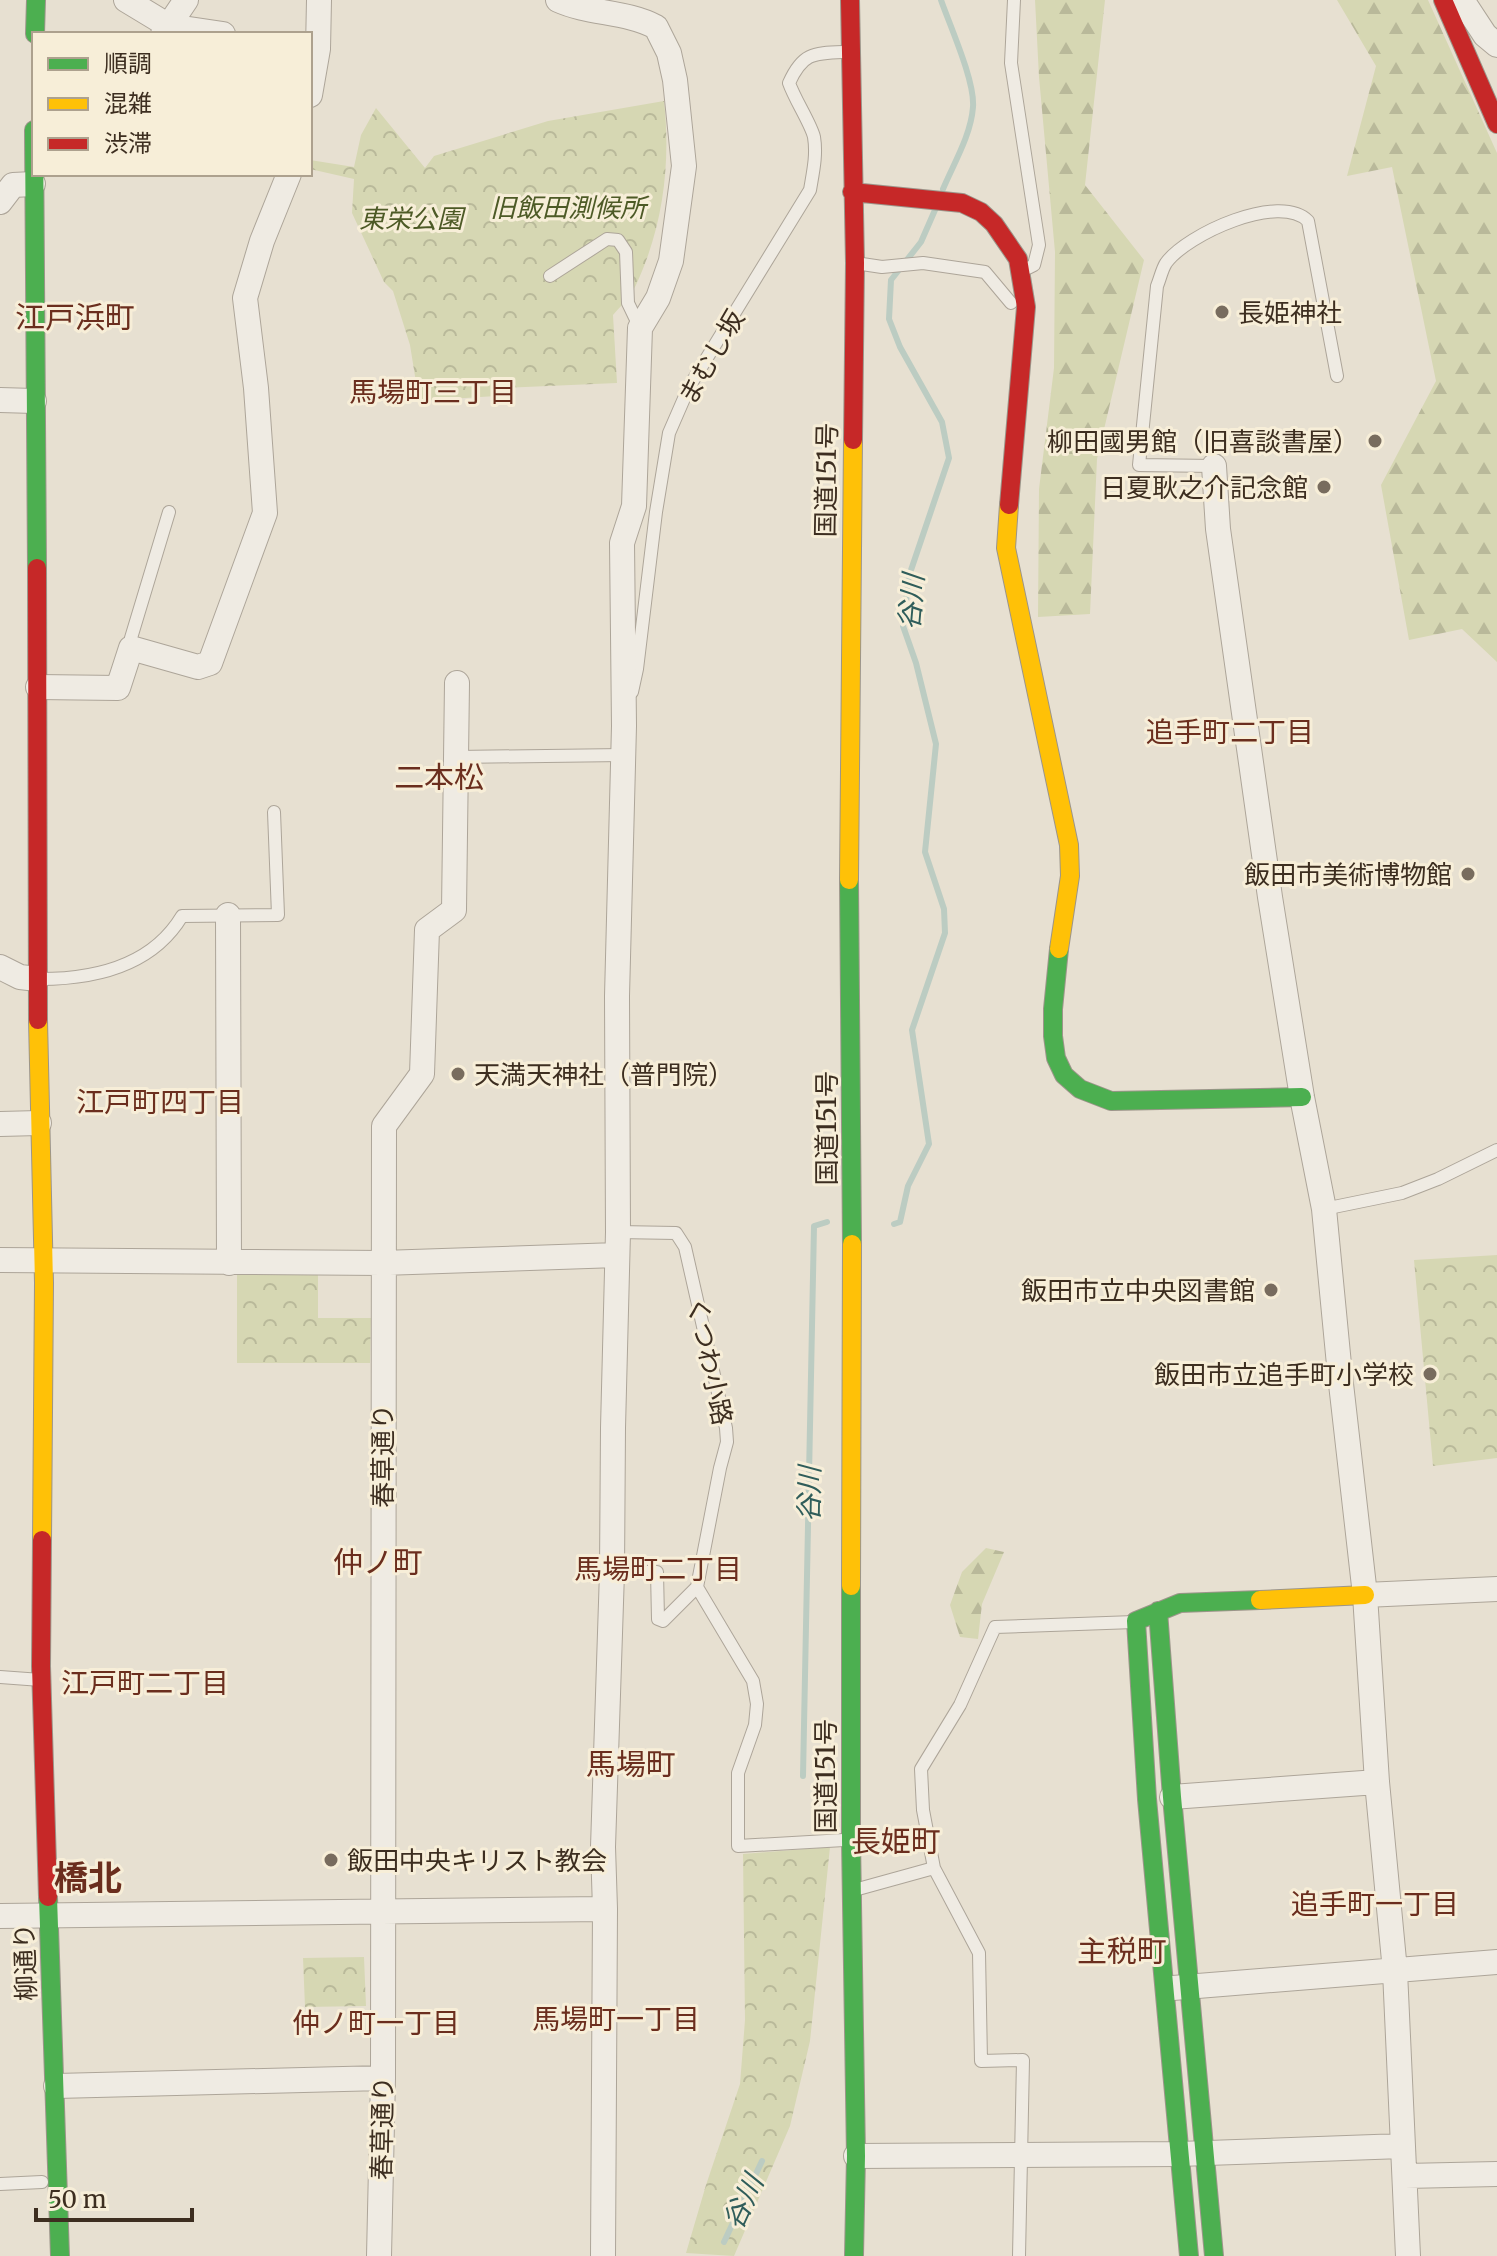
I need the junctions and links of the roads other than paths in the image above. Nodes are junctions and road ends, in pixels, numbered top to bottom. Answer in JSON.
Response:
{"nodes":[{"id":1,"x":36,"y":0,"type":"edge"},
{"id":2,"x":126,"y":0,"type":"edge"},
{"id":3,"x":186,"y":0,"type":"edge"},
{"id":4,"x":319,"y":0,"type":"edge"},
{"id":5,"x":558,"y":0,"type":"edge"},
{"id":6,"x":850,"y":0,"type":"edge"},
{"id":7,"x":1014,"y":0,"type":"edge"},
{"id":8,"x":1443,"y":0,"type":"edge"},
{"id":9,"x":1462,"y":0,"type":"edge"},
{"id":10,"x":166,"y":30,"type":"edge"},
{"id":11,"x":35,"y":32,"type":"edge"},
{"id":12,"x":194,"y":32,"type":"edge"},
{"id":13,"x":1497,"y":45,"type":"edge"},
{"id":14,"x":314,"y":48,"type":"edge"},
{"id":15,"x":850,"y":52,"type":"junction"},
{"id":16,"x":312,"y":72,"type":"edge"},
{"id":17,"x":1497,"y":124,"type":"edge"},
{"id":18,"x":33,"y":176,"type":"edge"},
{"id":19,"x":288,"y":176,"type":"edge"},
{"id":20,"x":33,"y":184,"type":"junction"},
{"id":21,"x":852,"y":192,"type":"junction"},
{"id":22,"x":0,"y":202,"type":"edge"},
{"id":23,"x":855,"y":263,"type":"junction"},
{"id":24,"x":1022,"y":272,"type":"junction"},
{"id":25,"x":550,"y":276,"type":"dead end"},
{"id":26,"x":1011,"y":303,"type":"dead end"},
{"id":27,"x":640,"y":328,"type":"junction"},
{"id":28,"x":1337,"y":376,"type":"dead end"},
{"id":29,"x":0,"y":400,"type":"edge"},
{"id":30,"x":34,"y":401,"type":"junction"},
{"id":31,"x":1214,"y":466,"type":"joint"},
{"id":32,"x":169,"y":512,"type":"dead end"},
{"id":33,"x":131,"y":648,"type":"junction"},
{"id":34,"x":457,"y":683,"type":"dead end"},
{"id":35,"x":38,"y":687,"type":"junction"},
{"id":36,"x":624,"y":726,"type":"junction"},
{"id":37,"x":623,"y":755,"type":"junction"},
{"id":38,"x":456,"y":757,"type":"junction"},
{"id":39,"x":274,"y":812,"type":"dead end"},
{"id":40,"x":228,"y":915,"type":"junction"},
{"id":41,"x":3,"y":972,"type":"edge"},
{"id":42,"x":37,"y":979,"type":"junction"},
{"id":43,"x":1302,"y":1097,"type":"junction"},
{"id":44,"x":39,"y":1123,"type":"junction"},
{"id":45,"x":0,"y":1124,"type":"edge"},
{"id":46,"x":1497,"y":1150,"type":"edge"},
{"id":47,"x":1324,"y":1209,"type":"junction"},
{"id":48,"x":618,"y":1243,"type":"junction"},
{"id":49,"x":0,"y":1260,"type":"edge"},
{"id":50,"x":42,"y":1260,"type":"junction"},
{"id":51,"x":229,"y":1263,"type":"junction"},
{"id":52,"x":382,"y":1263,"type":"junction"},
{"id":53,"x":612,"y":1572,"type":"junction"},
{"id":54,"x":697,"y":1587,"type":"junction"},
{"id":55,"x":1497,"y":1589,"type":"edge"},
{"id":56,"x":1365,"y":1595,"type":"junction"},
{"id":57,"x":1158,"y":1611,"type":"junction"},
{"id":58,"x":1136,"y":1621,"type":"junction"},
{"id":59,"x":0,"y":1677,"type":"edge"},
{"id":60,"x":42,"y":1680,"type":"junction"},
{"id":61,"x":1377,"y":1782,"type":"junction"},
{"id":62,"x":1172,"y":1797,"type":"junction"},
{"id":63,"x":851,"y":1840,"type":"junction"},
{"id":64,"x":934,"y":1868,"type":"junction"},
{"id":65,"x":853,"y":1891,"type":"junction"},
{"id":66,"x":605,"y":1909,"type":"junction"},
{"id":67,"x":383,"y":1910,"type":"junction"},
{"id":68,"x":0,"y":1916,"type":"edge"},
{"id":69,"x":50,"y":1917,"type":"junction"},
{"id":70,"x":1497,"y":1962,"type":"edge"},
{"id":71,"x":1395,"y":1971,"type":"junction"},
{"id":72,"x":1190,"y":1987,"type":"junction"},
{"id":73,"x":1163,"y":1989,"type":"junction"},
{"id":74,"x":383,"y":2078,"type":"junction"},
{"id":75,"x":56,"y":2086,"type":"junction"},
{"id":76,"x":1402,"y":2146,"type":"junction"},
{"id":77,"x":1204,"y":2152,"type":"junction"},
{"id":78,"x":1023,"y":2154,"type":"junction"},
{"id":79,"x":1179,"y":2154,"type":"junction"},
{"id":80,"x":856,"y":2156,"type":"junction"},
{"id":81,"x":1497,"y":2174,"type":"edge"},
{"id":82,"x":1405,"y":2176,"type":"junction"},
{"id":83,"x":42,"y":2182,"type":"dead end"},
{"id":84,"x":0,"y":2184,"type":"edge"},
{"id":85,"x":60,"y":2256,"type":"edge"},
{"id":86,"x":379,"y":2256,"type":"edge"},
{"id":87,"x":603,"y":2256,"type":"edge"},
{"id":88,"x":854,"y":2256,"type":"edge"},
{"id":89,"x":1019,"y":2256,"type":"edge"},
{"id":90,"x":1189,"y":2256,"type":"edge"},
{"id":91,"x":1214,"y":2256,"type":"edge"},
{"id":92,"x":1408,"y":2256,"type":"edge"}],
"edges":[{"from":1,"to":11,"type":"main road"},
{"from":2,"to":10,"type":"street"},
{"from":3,"to":10,"type":"street"},
{"from":4,"to":14,"type":"street"},
{"from":5,"to":27,"type":"street"},
{"from":6,"to":15,"type":"main road","name":"国道151号"},
{"from":7,"to":24,"type":"lane"},
{"from":8,"to":17,"type":"main road"},
{"from":9,"to":13,"type":"street"},
{"from":10,"to":12,"type":"street"},
{"from":14,"to":16,"type":"street"},
{"from":15,"to":21,"type":"main road","name":"国道151号"},
{"from":15,"to":36,"type":"lane","name":"まむし坂"},
{"from":18,"to":20,"type":"main road","name":"柳通り"},
{"from":19,"to":33,"type":"street"},
{"from":20,"to":22,"type":"street"},
{"from":20,"to":30,"type":"main road","name":"柳通り"},
{"from":21,"to":23,"type":"main road","name":"国道151号"},
{"from":21,"to":24,"type":"main road"},
{"from":23,"to":26,"type":"lane"},
{"from":23,"to":63,"type":"main road","name":"国道151号"},
{"from":24,"to":43,"type":"main road"},
{"from":25,"to":27,"type":"lane"},
{"from":27,"to":36,"type":"street"},
{"from":28,"to":31,"type":"lane"},
{"from":29,"to":30,"type":"street"},
{"from":30,"to":35,"type":"main road","name":"柳通り"},
{"from":31,"to":43,"type":"street"},
{"from":32,"to":33,"type":"lane"},
{"from":33,"to":35,"type":"street"},
{"from":34,"to":38,"type":"street","name":"春草通り"},
{"from":35,"to":42,"type":"main road","name":"柳通り"},
{"from":36,"to":37,"type":"street"},
{"from":37,"to":38,"type":"lane"},
{"from":37,"to":48,"type":"street"},
{"from":38,"to":52,"type":"street","name":"春草通り"},
{"from":39,"to":40,"type":"lane"},
{"from":40,"to":42,"type":"lane"},
{"from":40,"to":51,"type":"street"},
{"from":41,"to":42,"type":"street"},
{"from":42,"to":44,"type":"main road","name":"柳通り"},
{"from":43,"to":47,"type":"street"},
{"from":44,"to":45,"type":"street"},
{"from":44,"to":50,"type":"main road","name":"柳通り"},
{"from":46,"to":47,"type":"lane"},
{"from":47,"to":56,"type":"street"},
{"from":48,"to":52,"type":"street"},
{"from":48,"to":53,"type":"street"},
{"from":48,"to":54,"type":"lane","name":"くつわ小路"},
{"from":49,"to":50,"type":"street"},
{"from":50,"to":51,"type":"street"},
{"from":50,"to":60,"type":"main road","name":"柳通り"},
{"from":51,"to":52,"type":"street"},
{"from":52,"to":67,"type":"street","name":"春草通り"},
{"from":53,"to":54,"type":"lane"},
{"from":53,"to":66,"type":"street"},
{"from":54,"to":63,"type":"lane"},
{"from":55,"to":56,"type":"street"},
{"from":56,"to":57,"type":"main road"},
{"from":56,"to":61,"type":"street"},
{"from":57,"to":58,"type":"main road"},
{"from":57,"to":62,"type":"main road"},
{"from":58,"to":64,"type":"lane"},
{"from":58,"to":73,"type":"main road"},
{"from":59,"to":60,"type":"lane"},
{"from":60,"to":69,"type":"main road","name":"柳通り"},
{"from":61,"to":62,"type":"street"},
{"from":61,"to":71,"type":"street"},
{"from":62,"to":72,"type":"main road"},
{"from":63,"to":65,"type":"main road","name":"国道151号"},
{"from":64,"to":65,"type":"lane"},
{"from":64,"to":78,"type":"lane"},
{"from":65,"to":80,"type":"main road","name":"国道151号"},
{"from":66,"to":67,"type":"street"},
{"from":66,"to":87,"type":"street"},
{"from":67,"to":69,"type":"street"},
{"from":67,"to":74,"type":"street","name":"春草通り"},
{"from":68,"to":69,"type":"street"},
{"from":69,"to":75,"type":"main road","name":"柳通り"},
{"from":70,"to":71,"type":"street"},
{"from":71,"to":72,"type":"street"},
{"from":71,"to":76,"type":"street"},
{"from":72,"to":73,"type":"street"},
{"from":72,"to":77,"type":"main road"},
{"from":73,"to":79,"type":"main road"},
{"from":74,"to":75,"type":"street"},
{"from":74,"to":86,"type":"street","name":"春草通り"},
{"from":75,"to":85,"type":"main road","name":"柳通り"},
{"from":76,"to":77,"type":"street"},
{"from":76,"to":82,"type":"street"},
{"from":77,"to":79,"type":"street"},
{"from":77,"to":91,"type":"main road"},
{"from":78,"to":79,"type":"street"},
{"from":78,"to":80,"type":"street"},
{"from":78,"to":89,"type":"lane"},
{"from":79,"to":90,"type":"main road"},
{"from":80,"to":88,"type":"main road","name":"国道151号"},
{"from":81,"to":82,"type":"street"},
{"from":82,"to":92,"type":"street"},
{"from":83,"to":84,"type":"lane"}]}
